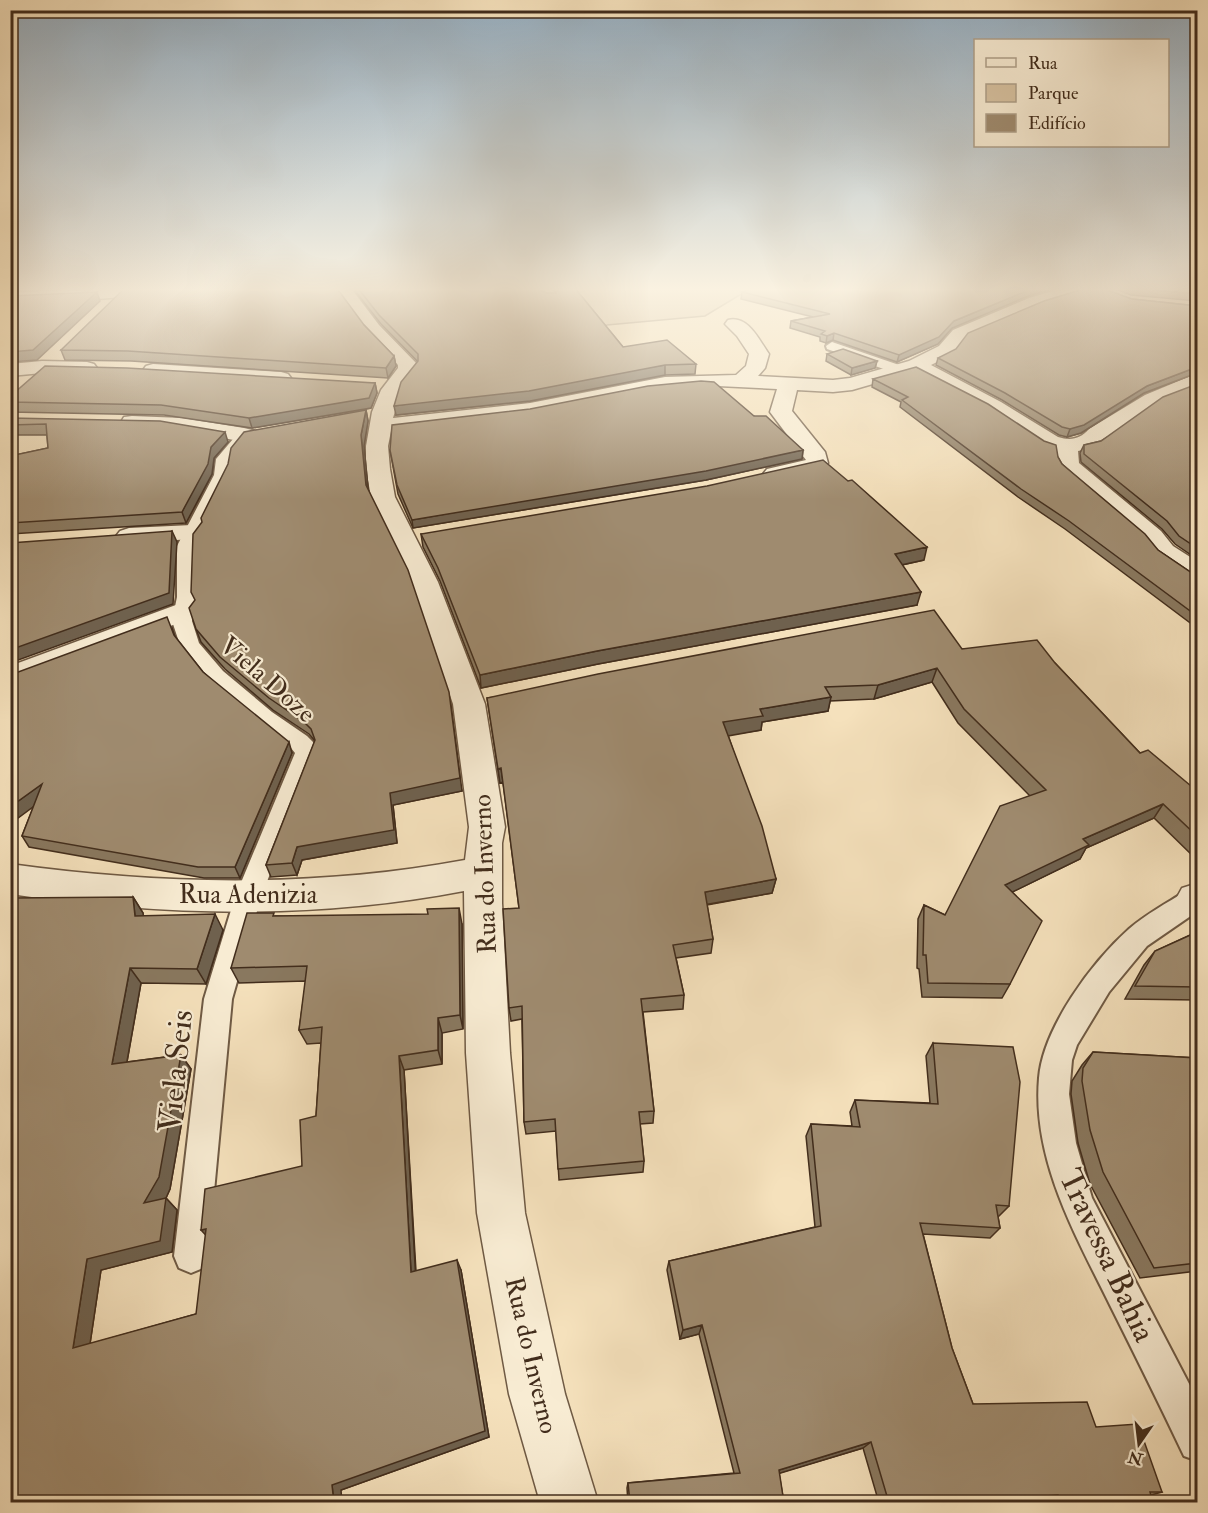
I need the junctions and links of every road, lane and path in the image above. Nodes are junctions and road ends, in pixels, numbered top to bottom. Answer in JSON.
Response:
{"nodes":[{"id":1,"x":53,"y":358,"type":"edge"},
{"id":2,"x":400,"y":358,"type":"edge"},
{"id":3,"x":758,"y":358,"type":"edge"},
{"id":4,"x":872,"y":358,"type":"edge"},
{"id":5,"x":930,"y":358,"type":"edge"},
{"id":6,"x":42,"y":367,"type":"junction"},
{"id":7,"x":908,"y":368,"type":"junction"},
{"id":8,"x":109,"y":369,"type":"edge"},
{"id":9,"x":131,"y":369,"type":"edge"},
{"id":10,"x":10,"y":370,"type":"edge"},
{"id":11,"x":297,"y":379,"type":"edge"},
{"id":12,"x":1197,"y":379,"type":"edge"},
{"id":13,"x":742,"y":380,"type":"junction"},
{"id":14,"x":789,"y":384,"type":"junction"},
{"id":15,"x":17,"y":390,"type":"edge"},
{"id":16,"x":378,"y":405,"type":"junction"},
{"id":17,"x":108,"y":422,"type":"edge"},
{"id":18,"x":275,"y":432,"type":"edge"},
{"id":19,"x":244,"y":435,"type":"junction"},
{"id":20,"x":1066,"y":447,"type":"junction"},
{"id":21,"x":752,"y":479,"type":"edge"},
{"id":22,"x":192,"y":533,"type":"junction"},
{"id":23,"x":102,"y":538,"type":"edge"},
{"id":24,"x":1197,"y":574,"type":"edge"},
{"id":25,"x":184,"y":611,"type":"junction"},
{"id":26,"x":10,"y":677,"type":"edge"},
{"id":27,"x":484,"y":872,"type":"junction"},
{"id":28,"x":10,"y":879,"type":"edge"},
{"id":29,"x":248,"y":897,"type":"junction"},
{"id":30,"x":1197,"y":900,"type":"edge"},
{"id":31,"x":191,"y":1256,"type":"dead end"},
{"id":32,"x":1197,"y":1442,"type":"edge"},
{"id":33,"x":569,"y":1503,"type":"edge"}],
"edges":[{"from":1,"to":6,"type":"street"},
{"from":2,"to":16,"type":"street","name":"Rua do Inverno"},
{"from":3,"to":13,"type":"street"},
{"from":4,"to":7,"type":"lane"},
{"from":5,"to":7,"type":"street"},
{"from":6,"to":8,"type":"street"},
{"from":6,"to":10,"type":"street"},
{"from":6,"to":15,"type":"street"},
{"from":7,"to":14,"type":"street"},
{"from":7,"to":20,"type":"street"},
{"from":9,"to":11,"type":"street"},
{"from":12,"to":20,"type":"street"},
{"from":13,"to":14,"type":"street"},
{"from":13,"to":16,"type":"street"},
{"from":14,"to":21,"type":"street"},
{"from":16,"to":27,"type":"street","name":"Rua do Inverno"},
{"from":17,"to":19,"type":"street"},
{"from":18,"to":19,"type":"lane"},
{"from":19,"to":22,"type":"lane","name":"Viela Doze"},
{"from":20,"to":24,"type":"street"},
{"from":22,"to":23,"type":"street"},
{"from":22,"to":25,"type":"lane","name":"Viela Doze"},
{"from":25,"to":26,"type":"street"},
{"from":25,"to":29,"type":"lane","name":"Viela Doze"},
{"from":27,"to":29,"type":"street","name":"Rua Adenizia"},
{"from":27,"to":33,"type":"street","name":"Rua do Inverno"},
{"from":28,"to":29,"type":"street","name":"Rua Adenizia"},
{"from":29,"to":31,"type":"lane","name":"Viela Seis"},
{"from":30,"to":32,"type":"lane","name":"Travessa Bahia"}]}
